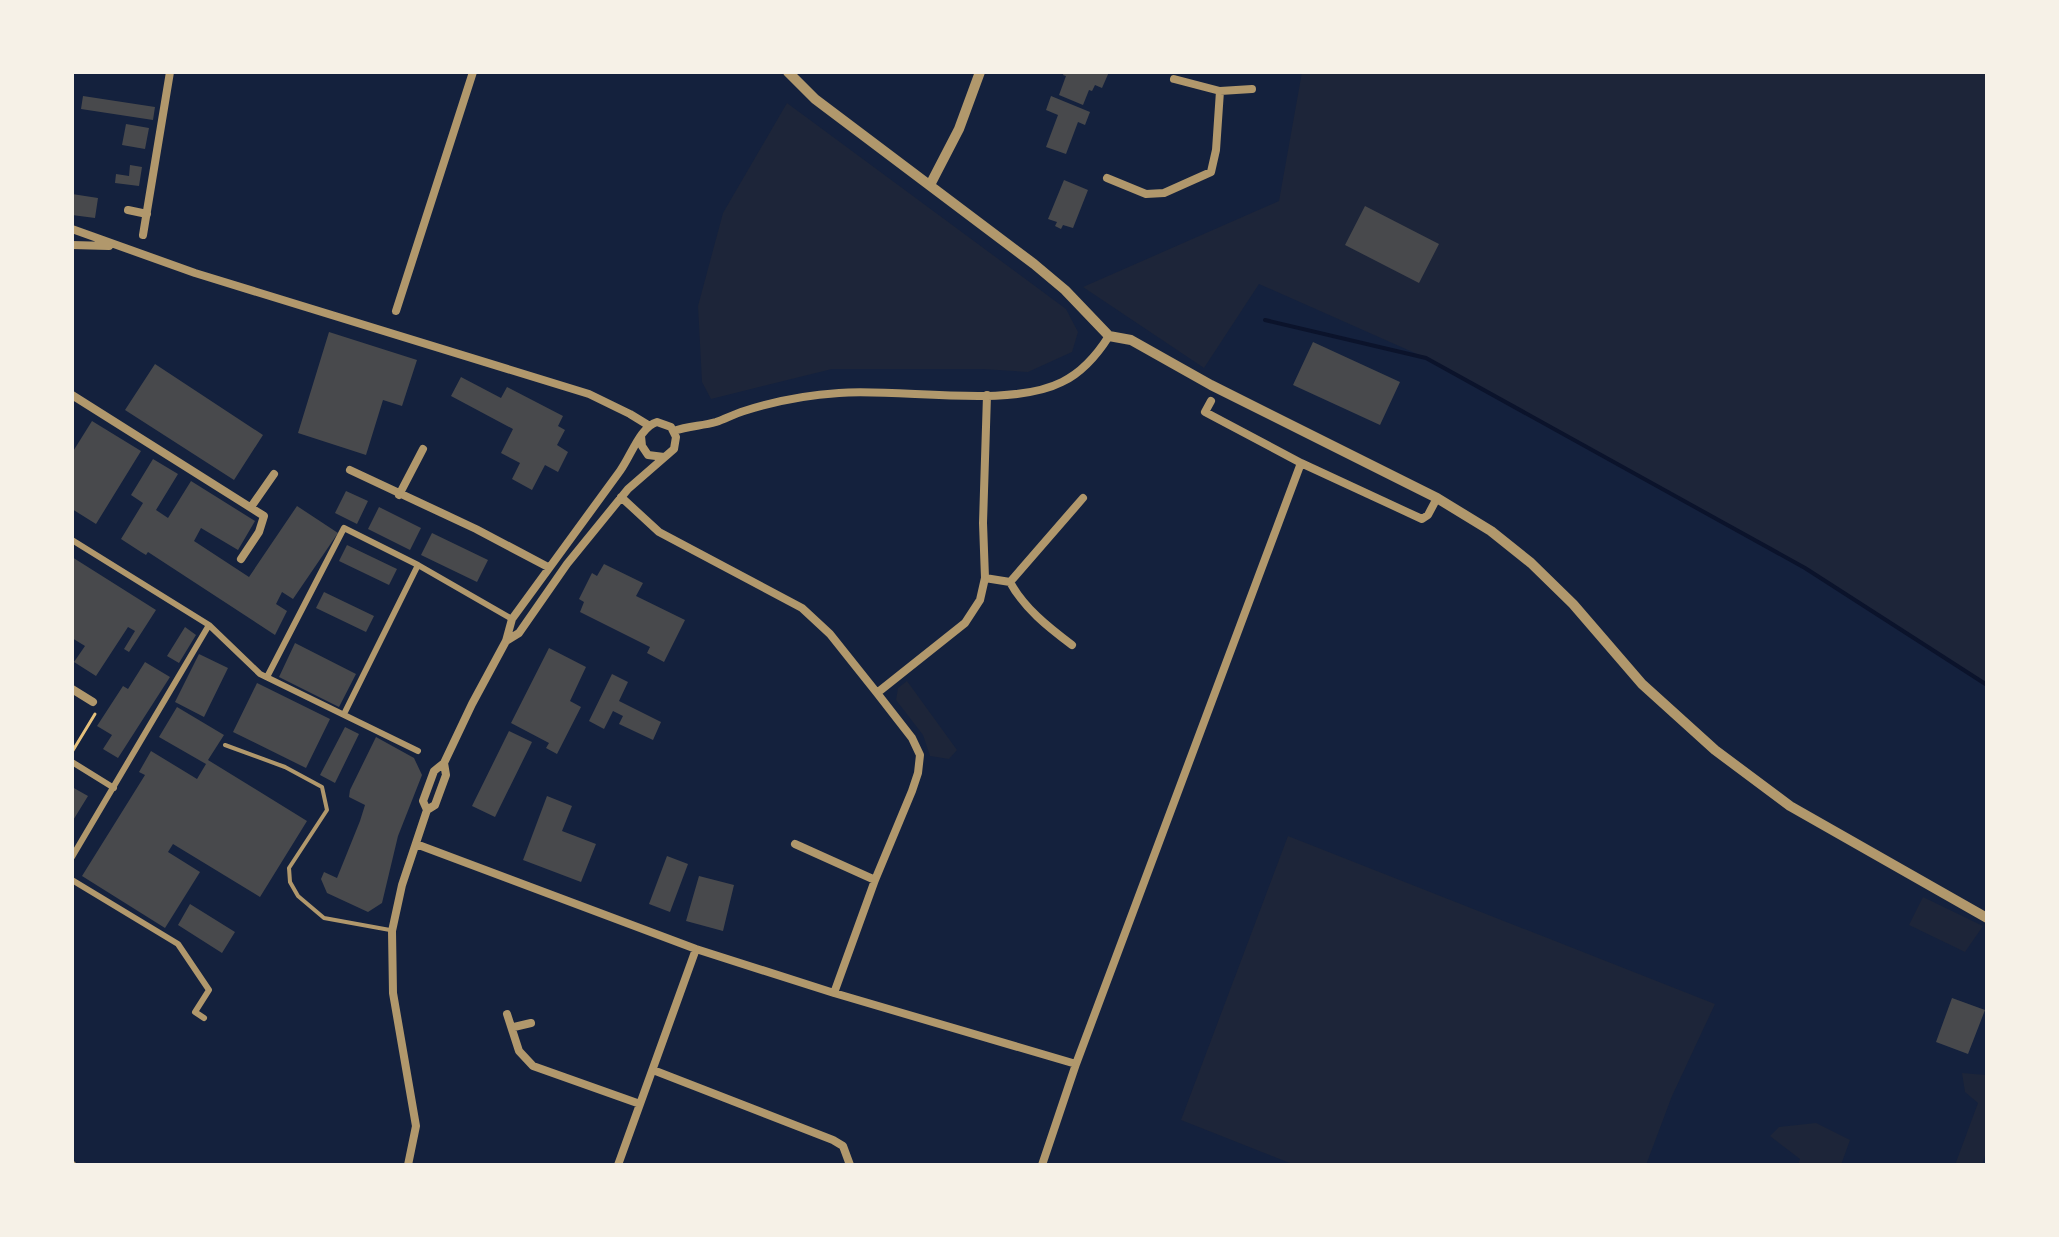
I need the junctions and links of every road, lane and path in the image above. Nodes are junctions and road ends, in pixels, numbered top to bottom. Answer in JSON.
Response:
{"nodes":[{"id":1,"x":170,"y":72,"type":"edge"},
{"id":2,"x":473,"y":72,"type":"edge"},
{"id":3,"x":788,"y":72,"type":"edge"},
{"id":4,"x":980,"y":72,"type":"edge"},
{"id":5,"x":1174,"y":79,"type":"dead end"},
{"id":6,"x":1252,"y":89,"type":"dead end"},
{"id":7,"x":1220,"y":91,"type":"junction"},
{"id":8,"x":1107,"y":178,"type":"dead end"},
{"id":9,"x":930,"y":185,"type":"junction"},
{"id":10,"x":128,"y":210,"type":"dead end"},
{"id":11,"x":147,"y":214,"type":"junction"},
{"id":12,"x":72,"y":229,"type":"edge"},
{"id":13,"x":143,"y":235,"type":"dead end"},
{"id":14,"x":72,"y":245,"type":"edge"},
{"id":15,"x":114,"y":246,"type":"junction"},
{"id":16,"x":396,"y":311,"type":"dead end"},
{"id":17,"x":1109,"y":336,"type":"junction"},
{"id":18,"x":72,"y":395,"type":"edge"},
{"id":19,"x":987,"y":395,"type":"junction"},
{"id":20,"x":1211,"y":401,"type":"dead end"},
{"id":21,"x":648,"y":425,"type":"junction"},
{"id":22,"x":674,"y":431,"type":"junction"},
{"id":23,"x":641,"y":436,"type":"junction"},
{"id":24,"x":423,"y":449,"type":"dead end"},
{"id":25,"x":664,"y":457,"type":"junction"},
{"id":26,"x":1301,"y":463,"type":"junction"},
{"id":27,"x":350,"y":470,"type":"dead end"},
{"id":28,"x":274,"y":474,"type":"dead end"},
{"id":29,"x":399,"y":495,"type":"junction"},
{"id":30,"x":621,"y":497,"type":"junction"},
{"id":31,"x":1083,"y":498,"type":"dead end"},
{"id":32,"x":1437,"y":498,"type":"junction"},
{"id":33,"x":251,"y":507,"type":"junction"},
{"id":34,"x":72,"y":540,"type":"edge"},
{"id":35,"x":241,"y":559,"type":"dead end"},
{"id":36,"x":418,"y":565,"type":"junction"},
{"id":37,"x":548,"y":567,"type":"junction"},
{"id":38,"x":985,"y":578,"type":"junction"},
{"id":39,"x":1010,"y":582,"type":"junction"},
{"id":40,"x":512,"y":619,"type":"junction"},
{"id":41,"x":1042,"y":623,"type":"junction"},
{"id":42,"x":209,"y":625,"type":"junction"},
{"id":43,"x":1036,"y":631,"type":"dead end"},
{"id":44,"x":506,"y":641,"type":"junction"},
{"id":45,"x":1072,"y":645,"type":"dead end"},
{"id":46,"x":267,"y":677,"type":"junction"},
{"id":47,"x":72,"y":689,"type":"edge"},
{"id":48,"x":877,"y":693,"type":"junction"},
{"id":49,"x":96,"y":704,"type":"joint"},
{"id":50,"x":344,"y":714,"type":"junction"},
{"id":51,"x":225,"y":745,"type":"dead end"},
{"id":52,"x":418,"y":751,"type":"dead end"},
{"id":53,"x":72,"y":752,"type":"edge"},
{"id":54,"x":72,"y":762,"type":"edge"},
{"id":55,"x":114,"y":788,"type":"junction"},
{"id":56,"x":416,"y":844,"type":"junction"},
{"id":57,"x":795,"y":844,"type":"dead end"},
{"id":58,"x":72,"y":857,"type":"edge"},
{"id":59,"x":72,"y":880,"type":"edge"},
{"id":60,"x":875,"y":880,"type":"junction"},
{"id":61,"x":1987,"y":918,"type":"edge"},
{"id":62,"x":392,"y":931,"type":"junction"},
{"id":63,"x":696,"y":949,"type":"junction"},
{"id":64,"x":834,"y":993,"type":"junction"},
{"id":65,"x":200,"y":1005,"type":"junction"},
{"id":66,"x":209,"y":1011,"type":"dead end"},
{"id":67,"x":507,"y":1014,"type":"dead end"},
{"id":68,"x":204,"y":1018,"type":"dead end"},
{"id":69,"x":531,"y":1023,"type":"dead end"},
{"id":70,"x":514,"y":1027,"type":"junction"},
{"id":71,"x":1076,"y":1064,"type":"junction"},
{"id":72,"x":653,"y":1070,"type":"junction"},
{"id":73,"x":640,"y":1104,"type":"junction"},
{"id":74,"x":408,"y":1165,"type":"edge"},
{"id":75,"x":618,"y":1165,"type":"edge"},
{"id":76,"x":850,"y":1165,"type":"edge"},
{"id":77,"x":1042,"y":1165,"type":"edge"}],
"edges":[{"from":1,"to":11,"type":"street"},
{"from":2,"to":16,"type":"street"},
{"from":3,"to":9,"type":"street"},
{"from":4,"to":9,"type":"street"},
{"from":5,"to":7,"type":"street"},
{"from":6,"to":7,"type":"street"},
{"from":7,"to":8,"type":"street"},
{"from":9,"to":17,"type":"street"},
{"from":10,"to":11,"type":"street"},
{"from":11,"to":13,"type":"street"},
{"from":12,"to":15,"type":"street"},
{"from":14,"to":15,"type":"street"},
{"from":15,"to":21,"type":"street"},
{"from":17,"to":19,"type":"street"},
{"from":17,"to":32,"type":"street"},
{"from":18,"to":33,"type":"street"},
{"from":19,"to":22,"type":"street"},
{"from":19,"to":38,"type":"street"},
{"from":20,"to":26,"type":"street"},
{"from":21,"to":22,"type":"street"},
{"from":21,"to":23,"type":"street"},
{"from":22,"to":25,"type":"street"},
{"from":23,"to":25,"type":"street"},
{"from":23,"to":37,"type":"street"},
{"from":24,"to":29,"type":"street"},
{"from":25,"to":30,"type":"street"},
{"from":26,"to":32,"type":"street"},
{"from":26,"to":71,"type":"street"},
{"from":27,"to":29,"type":"street"},
{"from":28,"to":33,"type":"street"},
{"from":29,"to":37,"type":"street"},
{"from":30,"to":44,"type":"street"},
{"from":30,"to":48,"type":"street"},
{"from":31,"to":39,"type":"street"},
{"from":32,"to":61,"type":"street"},
{"from":33,"to":35,"type":"street"},
{"from":34,"to":42,"type":"street"},
{"from":36,"to":40,"type":"street"},
{"from":36,"to":46,"type":"street"},
{"from":36,"to":50,"type":"street"},
{"from":37,"to":40,"type":"street"},
{"from":38,"to":39,"type":"street"},
{"from":38,"to":48,"type":"street"},
{"from":39,"to":41,"type":"street"},
{"from":40,"to":44,"type":"street"},
{"from":41,"to":43,"type":"street"},
{"from":41,"to":45,"type":"street"},
{"from":42,"to":46,"type":"street"},
{"from":42,"to":55,"type":"street"},
{"from":44,"to":56,"type":"street"},
{"from":46,"to":50,"type":"street"},
{"from":47,"to":49,"type":"street"},
{"from":48,"to":60,"type":"street"},
{"from":49,"to":53,"type":"path"},
{"from":50,"to":52,"type":"street"},
{"from":51,"to":62,"type":"lane"},
{"from":54,"to":55,"type":"street"},
{"from":55,"to":58,"type":"street"},
{"from":56,"to":62,"type":"street"},
{"from":56,"to":63,"type":"street"},
{"from":57,"to":60,"type":"street"},
{"from":59,"to":65,"type":"street"},
{"from":60,"to":64,"type":"street"},
{"from":62,"to":74,"type":"street"},
{"from":63,"to":64,"type":"street"},
{"from":63,"to":72,"type":"street"},
{"from":64,"to":71,"type":"street"},
{"from":65,"to":66,"type":"street"},
{"from":65,"to":68,"type":"street"},
{"from":67,"to":70,"type":"street"},
{"from":69,"to":70,"type":"street"},
{"from":70,"to":73,"type":"street"},
{"from":71,"to":77,"type":"street"},
{"from":72,"to":73,"type":"street"},
{"from":72,"to":76,"type":"street"},
{"from":73,"to":75,"type":"street"}]}
